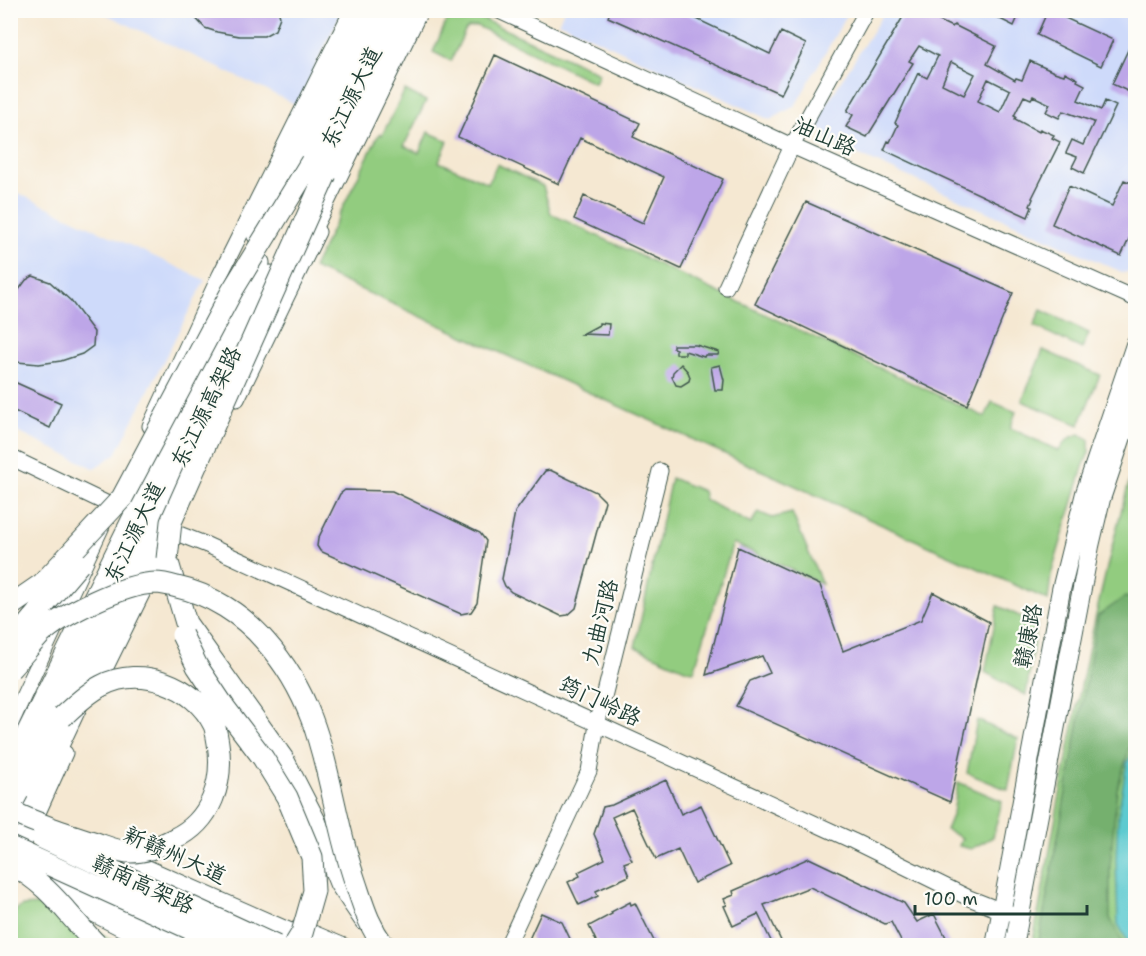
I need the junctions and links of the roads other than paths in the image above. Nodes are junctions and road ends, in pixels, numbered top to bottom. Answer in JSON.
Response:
{"nodes":[{"id":1,"x":352,"y":10,"type":"edge"},
{"id":2,"x":428,"y":10,"type":"edge"},
{"id":3,"x":497,"y":10,"type":"edge"},
{"id":4,"x":867,"y":10,"type":"edge"},
{"id":5,"x":395,"y":12,"type":"edge"},
{"id":6,"x":792,"y":146,"type":"junction"},
{"id":7,"x":319,"y":168,"type":"junction"},
{"id":8,"x":726,"y":287,"type":"dead end"},
{"id":9,"x":1136,"y":299,"type":"edge"},
{"id":10,"x":1136,"y":342,"type":"edge"},
{"id":11,"x":1136,"y":395,"type":"edge"},
{"id":12,"x":10,"y":457,"type":"edge"},
{"id":13,"x":660,"y":471,"type":"dead end"},
{"id":14,"x":117,"y":502,"type":"junction"},
{"id":15,"x":167,"y":529,"type":"junction"},
{"id":16,"x":167,"y":559,"type":"junction"},
{"id":17,"x":10,"y":606,"type":"edge"},
{"id":18,"x":10,"y":645,"type":"edge"},
{"id":19,"x":10,"y":669,"type":"edge"},
{"id":20,"x":597,"y":724,"type":"junction"},
{"id":21,"x":10,"y":725,"type":"edge"},
{"id":22,"x":10,"y":758,"type":"edge"},
{"id":23,"x":10,"y":768,"type":"edge"},
{"id":24,"x":18,"y":810,"type":"edge"},
{"id":25,"x":12,"y":860,"type":"edge"},
{"id":26,"x":1010,"y":913,"type":"junction"},
{"id":27,"x":378,"y":938,"type":"edge"},
{"id":28,"x":98,"y":945,"type":"edge"},
{"id":29,"x":156,"y":945,"type":"edge"},
{"id":30,"x":189,"y":945,"type":"edge"},
{"id":31,"x":228,"y":945,"type":"edge"},
{"id":32,"x":276,"y":945,"type":"edge"},
{"id":33,"x":294,"y":945,"type":"edge"},
{"id":34,"x":321,"y":945,"type":"edge"},
{"id":35,"x":344,"y":945,"type":"edge"},
{"id":36,"x":507,"y":945,"type":"edge"},
{"id":37,"x":996,"y":945,"type":"edge"},
{"id":38,"x":1014,"y":945,"type":"edge"}],
"edges":[{"from":1,"to":14,"type":"street"},
{"from":2,"to":15,"type":"street"},
{"from":3,"to":6,"type":"street","name":"油山路"},
{"from":4,"to":6,"type":"street"},
{"from":5,"to":7,"type":"highway","name":"东江源高架路"},
{"from":5,"to":15,"type":"main road","name":"东江源大道"},
{"from":5,"to":22,"type":"main road","name":"东江源大道"},
{"from":6,"to":8,"type":"street"},
{"from":6,"to":9,"type":"street","name":"油山路"},
{"from":7,"to":14,"type":"highway","bridge":true},
{"from":7,"to":16,"type":"highway","bridge":true},
{"from":7,"to":23,"type":"highway","name":"东江源高架路","bridge":true},
{"from":7,"to":24,"type":"highway","name":"东江源高架路","bridge":true},
{"from":10,"to":26,"type":"main road","name":"赣康路"},
{"from":11,"to":26,"type":"main road","name":"赣康路"},
{"from":12,"to":14,"type":"street"},
{"from":13,"to":20,"type":"street","name":"九曲河路"},
{"from":14,"to":17,"type":"highway","bridge":true},
{"from":14,"to":18,"type":"highway","bridge":true},
{"from":14,"to":21,"type":"street"},
{"from":15,"to":20,"type":"street","name":"筠门岭路"},
{"from":15,"to":24,"type":"main road","name":"东江源大道"},
{"from":16,"to":27,"type":"highway","bridge":true},
{"from":16,"to":33,"type":"highway","bridge":true},
{"from":19,"to":27,"type":"highway","bridge":true},
{"from":20,"to":26,"type":"street","name":"筠门岭路"},
{"from":20,"to":36,"type":"street","name":"九曲河路"},
{"from":24,"to":24,"type":"highway","bridge":true},
{"from":24,"to":25,"type":"main road","name":"东江源大道"},
{"from":24,"to":32,"type":"highway","name":"赣南高架路","bridge":true},
{"from":24,"to":34,"type":"main road","name":"新赣州大道"},
{"from":24,"to":35,"type":"street"},
{"from":25,"to":28,"type":"highway","bridge":true},
{"from":25,"to":29,"type":"street"},
{"from":25,"to":30,"type":"main road"},
{"from":25,"to":31,"type":"highway","name":"赣南高架路","bridge":true},
{"from":26,"to":37,"type":"main road","name":"赣康路"},
{"from":26,"to":38,"type":"main road","name":"赣康路"}]}
